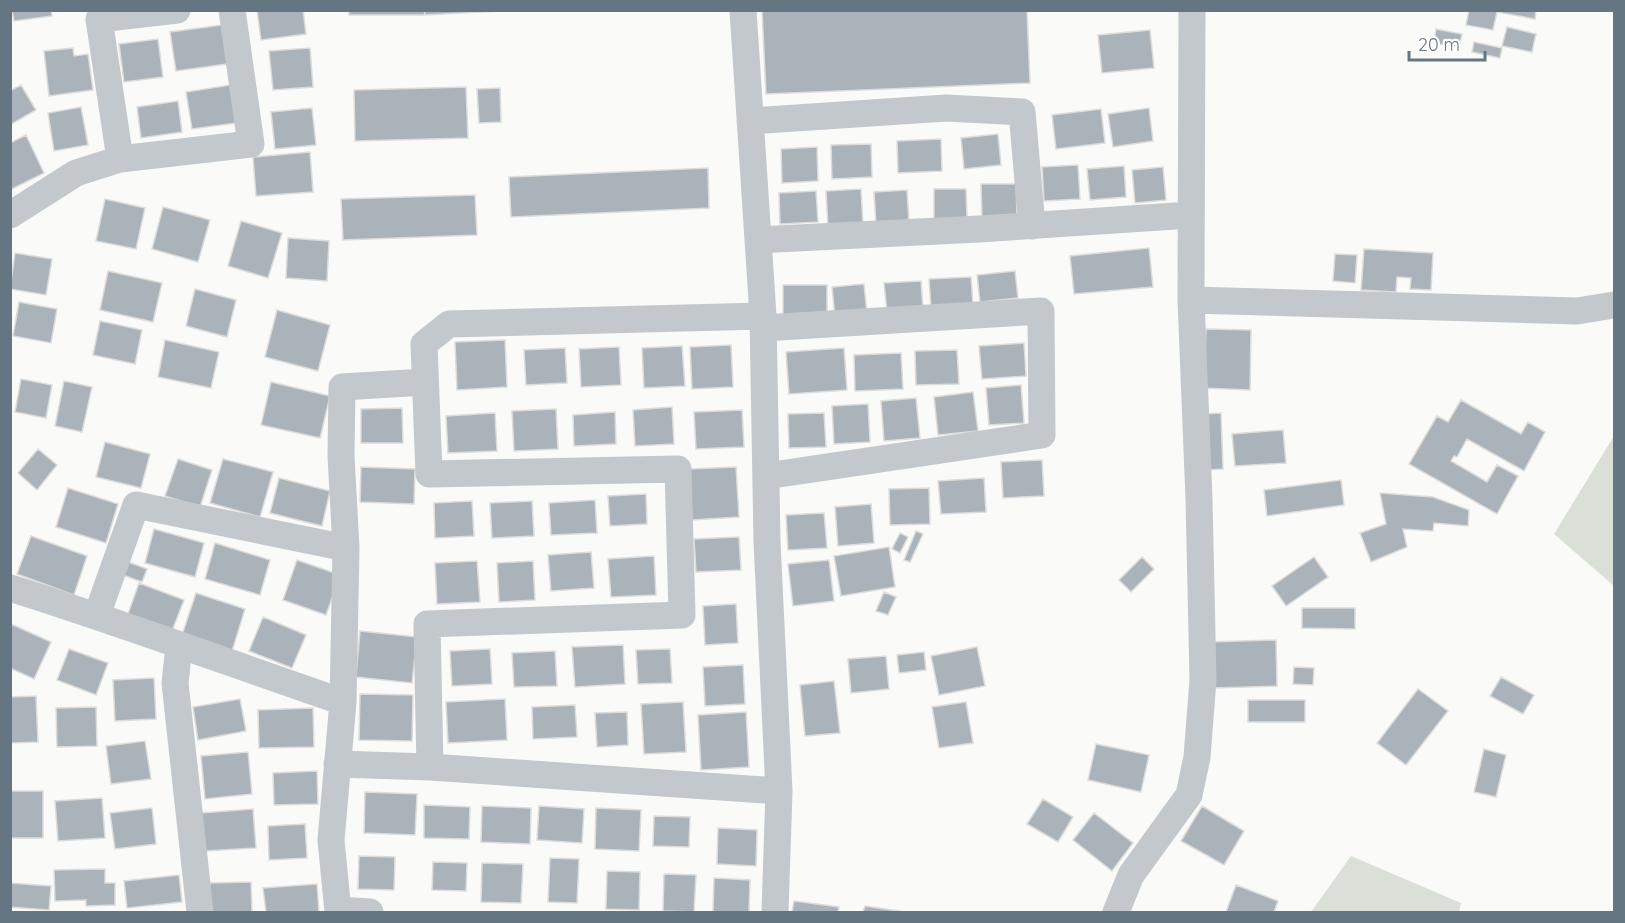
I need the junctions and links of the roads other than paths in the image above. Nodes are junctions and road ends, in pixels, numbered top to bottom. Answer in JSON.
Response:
{"nodes":[{"id":1,"x":177,"y":10,"type":"edge"},
{"id":2,"x":232,"y":10,"type":"edge"},
{"id":3,"x":743,"y":10,"type":"edge"},
{"id":4,"x":1192,"y":10,"type":"edge"},
{"id":5,"x":750,"y":121,"type":"junction"},
{"id":6,"x":120,"y":159,"type":"junction"},
{"id":7,"x":10,"y":215,"type":"edge"},
{"id":8,"x":1191,"y":215,"type":"junction"},
{"id":9,"x":1032,"y":226,"type":"junction"},
{"id":10,"x":758,"y":240,"type":"junction"},
{"id":11,"x":1191,"y":300,"type":"junction"},
{"id":12,"x":1614,"y":305,"type":"edge"},
{"id":13,"x":763,"y":322,"type":"junction"},
{"id":14,"x":424,"y":382,"type":"junction"},
{"id":15,"x":766,"y":476,"type":"junction"},
{"id":16,"x":346,"y":548,"type":"junction"},
{"id":17,"x":10,"y":588,"type":"edge"},
{"id":18,"x":97,"y":615,"type":"junction"},
{"id":19,"x":179,"y":646,"type":"junction"},
{"id":20,"x":343,"y":702,"type":"junction"},
{"id":21,"x":337,"y":764,"type":"junction"},
{"id":22,"x":430,"y":766,"type":"junction"},
{"id":23,"x":779,"y":791,"type":"junction"},
{"id":24,"x":338,"y":911,"type":"edge"},
{"id":25,"x":200,"y":912,"type":"edge"},
{"id":26,"x":370,"y":912,"type":"edge"},
{"id":27,"x":775,"y":912,"type":"edge"},
{"id":28,"x":1116,"y":912,"type":"edge"}],
"edges":[{"from":1,"to":6,"type":"street"},
{"from":2,"to":6,"type":"street"},
{"from":3,"to":5,"type":"street"},
{"from":4,"to":8,"type":"street"},
{"from":5,"to":9,"type":"street"},
{"from":5,"to":10,"type":"street"},
{"from":6,"to":7,"type":"street"},
{"from":8,"to":9,"type":"street"},
{"from":8,"to":11,"type":"street"},
{"from":9,"to":10,"type":"street"},
{"from":10,"to":13,"type":"street"},
{"from":11,"to":12,"type":"street"},
{"from":11,"to":28,"type":"street"},
{"from":13,"to":14,"type":"street"},
{"from":13,"to":15,"type":"street"},
{"from":13,"to":15,"type":"street"},
{"from":14,"to":16,"type":"street"},
{"from":14,"to":22,"type":"street"},
{"from":15,"to":23,"type":"street"},
{"from":16,"to":18,"type":"street"},
{"from":16,"to":20,"type":"street"},
{"from":17,"to":18,"type":"street"},
{"from":18,"to":19,"type":"street"},
{"from":19,"to":20,"type":"street"},
{"from":19,"to":25,"type":"street"},
{"from":20,"to":21,"type":"street"},
{"from":21,"to":22,"type":"street"},
{"from":21,"to":24,"type":"street"},
{"from":22,"to":23,"type":"street"},
{"from":23,"to":27,"type":"street"},
{"from":24,"to":26,"type":"street"}]}
